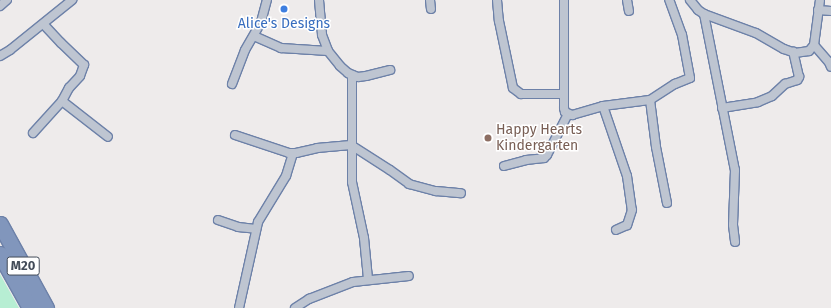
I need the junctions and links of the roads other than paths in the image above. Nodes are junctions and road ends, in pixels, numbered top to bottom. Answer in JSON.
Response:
{"nodes":[{"id":1,"x":7,"y":0,"type":"edge"},
{"id":2,"x":267,"y":0,"type":"edge"},
{"id":3,"x":319,"y":0,"type":"edge"},
{"id":4,"x":497,"y":0,"type":"edge"},
{"id":5,"x":564,"y":0,"type":"edge"},
{"id":6,"x":627,"y":0,"type":"edge"},
{"id":7,"x":669,"y":0,"type":"edge"},
{"id":8,"x":690,"y":0,"type":"edge"},
{"id":9,"x":820,"y":0,"type":"edge"},
{"id":10,"x":69,"y":1,"type":"edge"},
{"id":11,"x":0,"y":6,"type":"edge"},
{"id":12,"x":818,"y":10,"type":"junction"},
{"id":13,"x":629,"y":11,"type":"dead end"},
{"id":14,"x":831,"y":11,"type":"edge"},
{"id":15,"x":704,"y":14,"type":"junction"},
{"id":16,"x":43,"y":24,"type":"junction"},
{"id":17,"x":254,"y":36,"type":"junction"},
{"id":18,"x":814,"y":45,"type":"junction"},
{"id":19,"x":328,"y":51,"type":"junction"},
{"id":20,"x":793,"y":52,"type":"junction"},
{"id":21,"x":0,"y":56,"type":"edge"},
{"id":22,"x":831,"y":67,"type":"edge"},
{"id":23,"x":390,"y":70,"type":"dead end"},
{"id":24,"x":352,"y":76,"type":"junction"},
{"id":25,"x":232,"y":84,"type":"dead end"},
{"id":26,"x":564,"y":94,"type":"junction"},
{"id":27,"x":650,"y":100,"type":"junction"},
{"id":28,"x":62,"y":101,"type":"junction"},
{"id":29,"x":603,"y":106,"type":"junction"},
{"id":30,"x":722,"y":108,"type":"junction"},
{"id":31,"x":568,"y":114,"type":"junction"},
{"id":32,"x":32,"y":133,"type":"dead end"},
{"id":33,"x":235,"y":135,"type":"dead end"},
{"id":34,"x":108,"y":137,"type":"dead end"},
{"id":35,"x":351,"y":145,"type":"junction"},
{"id":36,"x":293,"y":153,"type":"junction"},
{"id":37,"x":504,"y":166,"type":"dead end"},
{"id":38,"x":461,"y":192,"type":"dead end"},
{"id":39,"x":667,"y":203,"type":"dead end"},
{"id":40,"x":218,"y":220,"type":"dead end"},
{"id":41,"x":0,"y":224,"type":"edge"},
{"id":42,"x":256,"y":229,"type":"junction"},
{"id":43,"x":616,"y":230,"type":"dead end"},
{"id":44,"x":735,"y":242,"type":"dead end"},
{"id":45,"x":0,"y":254,"type":"edge"},
{"id":46,"x":409,"y":276,"type":"dead end"},
{"id":47,"x":368,"y":279,"type":"junction"},
{"id":48,"x":30,"y":308,"type":"edge"},
{"id":49,"x":46,"y":308,"type":"edge"},
{"id":50,"x":239,"y":308,"type":"edge"},
{"id":51,"x":295,"y":308,"type":"edge"}],
"edges":[{"from":1,"to":11,"type":"street"},
{"from":2,"to":17,"type":"street"},
{"from":3,"to":19,"type":"street"},
{"from":4,"to":26,"type":"street"},
{"from":5,"to":26,"type":"street"},
{"from":6,"to":13,"type":"street"},
{"from":7,"to":27,"type":"street"},
{"from":8,"to":15,"type":"street"},
{"from":9,"to":12,"type":"street"},
{"from":10,"to":16,"type":"street"},
{"from":12,"to":14,"type":"street"},
{"from":12,"to":18,"type":"street"},
{"from":15,"to":20,"type":"street"},
{"from":15,"to":30,"type":"street"},
{"from":16,"to":21,"type":"street"},
{"from":16,"to":28,"type":"street"},
{"from":17,"to":19,"type":"street"},
{"from":17,"to":25,"type":"street"},
{"from":18,"to":20,"type":"street"},
{"from":18,"to":22,"type":"street"},
{"from":19,"to":24,"type":"street"},
{"from":20,"to":30,"type":"street"},
{"from":23,"to":24,"type":"street"},
{"from":24,"to":35,"type":"street"},
{"from":26,"to":31,"type":"street"},
{"from":27,"to":29,"type":"street"},
{"from":27,"to":39,"type":"street"},
{"from":28,"to":32,"type":"street"},
{"from":28,"to":34,"type":"street"},
{"from":29,"to":31,"type":"street"},
{"from":29,"to":43,"type":"street"},
{"from":30,"to":44,"type":"street"},
{"from":31,"to":37,"type":"street"},
{"from":33,"to":36,"type":"street"},
{"from":35,"to":36,"type":"street"},
{"from":35,"to":38,"type":"street"},
{"from":35,"to":47,"type":"street"},
{"from":36,"to":42,"type":"street"},
{"from":40,"to":42,"type":"street"},
{"from":41,"to":49,"type":"highway","number":"M20"},
{"from":42,"to":50,"type":"street"},
{"from":45,"to":48,"type":"highway","number":"M20"},
{"from":46,"to":47,"type":"street"},
{"from":47,"to":51,"type":"street"}]}
